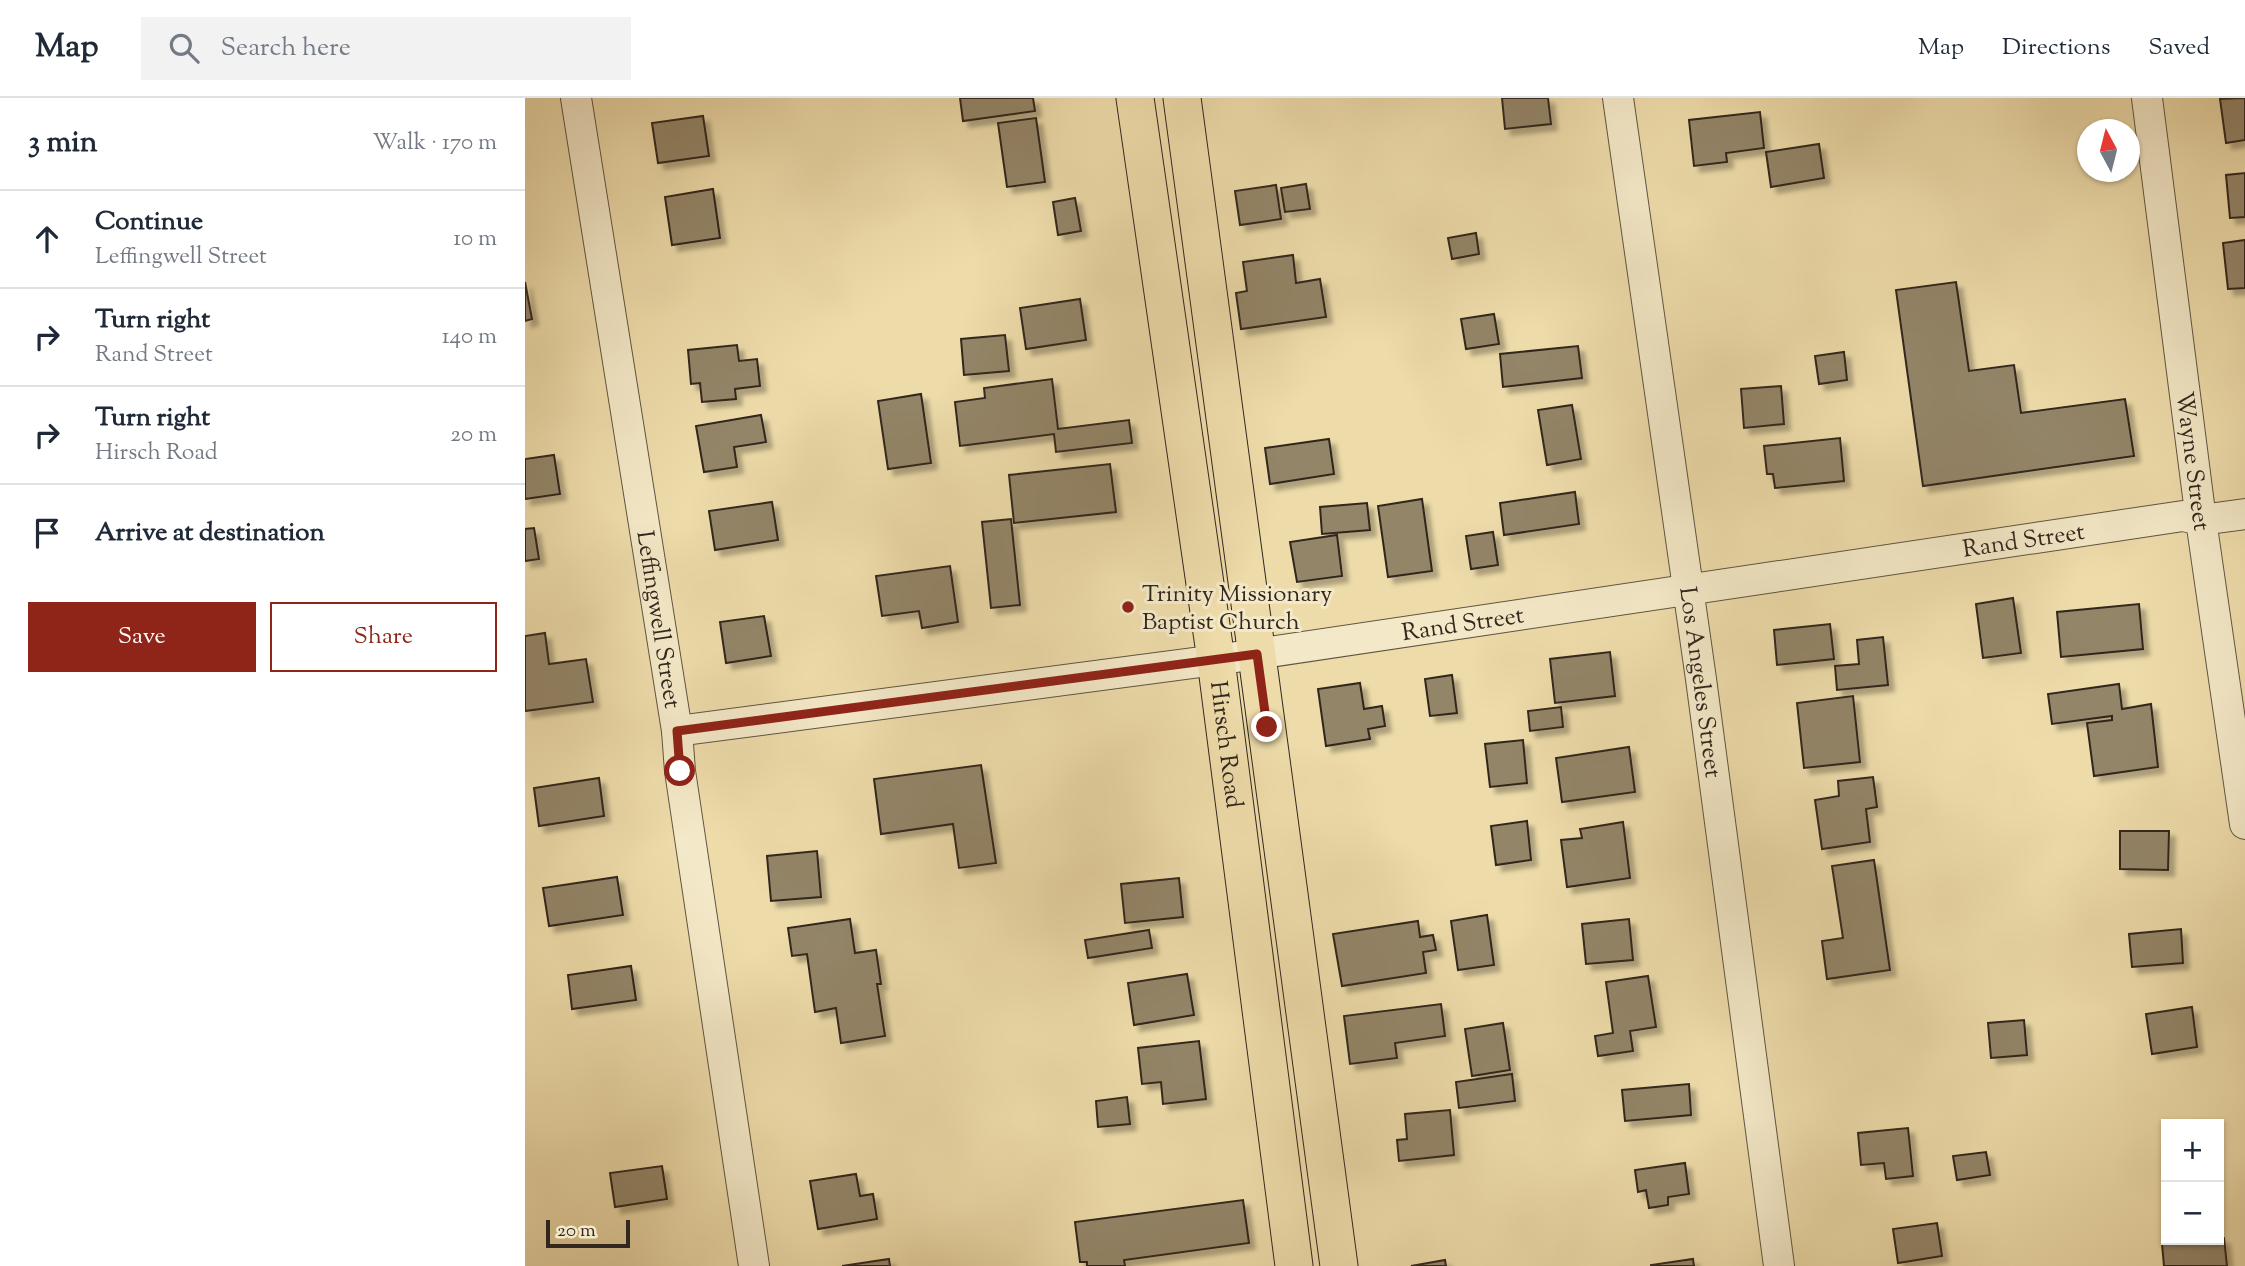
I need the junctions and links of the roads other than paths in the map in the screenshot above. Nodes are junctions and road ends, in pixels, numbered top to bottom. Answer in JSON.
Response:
{"nodes":[{"id":1,"x":576,"y":98,"type":"edge"},
{"id":2,"x":1135,"y":98,"type":"edge"},
{"id":3,"x":1182,"y":98,"type":"edge"},
{"id":4,"x":1618,"y":98,"type":"edge"},
{"id":5,"x":2147,"y":98,"type":"edge"},
{"id":6,"x":2245,"y":514,"type":"edge"},
{"id":7,"x":2201,"y":520,"type":"junction"},
{"id":8,"x":1686,"y":588,"type":"junction"},
{"id":9,"x":1257,"y":654,"type":"junction"},
{"id":10,"x":1216,"y":660,"type":"junction"},
{"id":11,"x":677,"y":731,"type":"junction"},
{"id":12,"x":2245,"y":824,"type":"edge"},
{"id":13,"x":754,"y":1266,"type":"edge"},
{"id":14,"x":1294,"y":1266,"type":"edge"},
{"id":15,"x":1339,"y":1266,"type":"edge"},
{"id":16,"x":1779,"y":1266,"type":"edge"}],
"edges":[{"from":1,"to":11,"type":"street","name":"Leffingwell Street"},
{"from":2,"to":10,"type":"main road","name":"Hirsch Road"},
{"from":3,"to":9,"type":"main road","name":"Hirsch Road"},
{"from":4,"to":8,"type":"street","name":"Los Angeles Street"},
{"from":5,"to":7,"type":"street","name":"Wayne Street"},
{"from":6,"to":7,"type":"street","name":"Rand Street"},
{"from":7,"to":8,"type":"street","name":"Rand Street"},
{"from":7,"to":12,"type":"street","name":"Wayne Street"},
{"from":8,"to":9,"type":"street","name":"Rand Street"},
{"from":8,"to":16,"type":"street","name":"Los Angeles Street"},
{"from":9,"to":10,"type":"street","name":"Rand Street"},
{"from":9,"to":15,"type":"main road","name":"Hirsch Road"},
{"from":10,"to":11,"type":"street","name":"Rand Street"},
{"from":10,"to":14,"type":"main road","name":"Hirsch Road"},
{"from":11,"to":13,"type":"street","name":"Leffingwell Street"}]}
